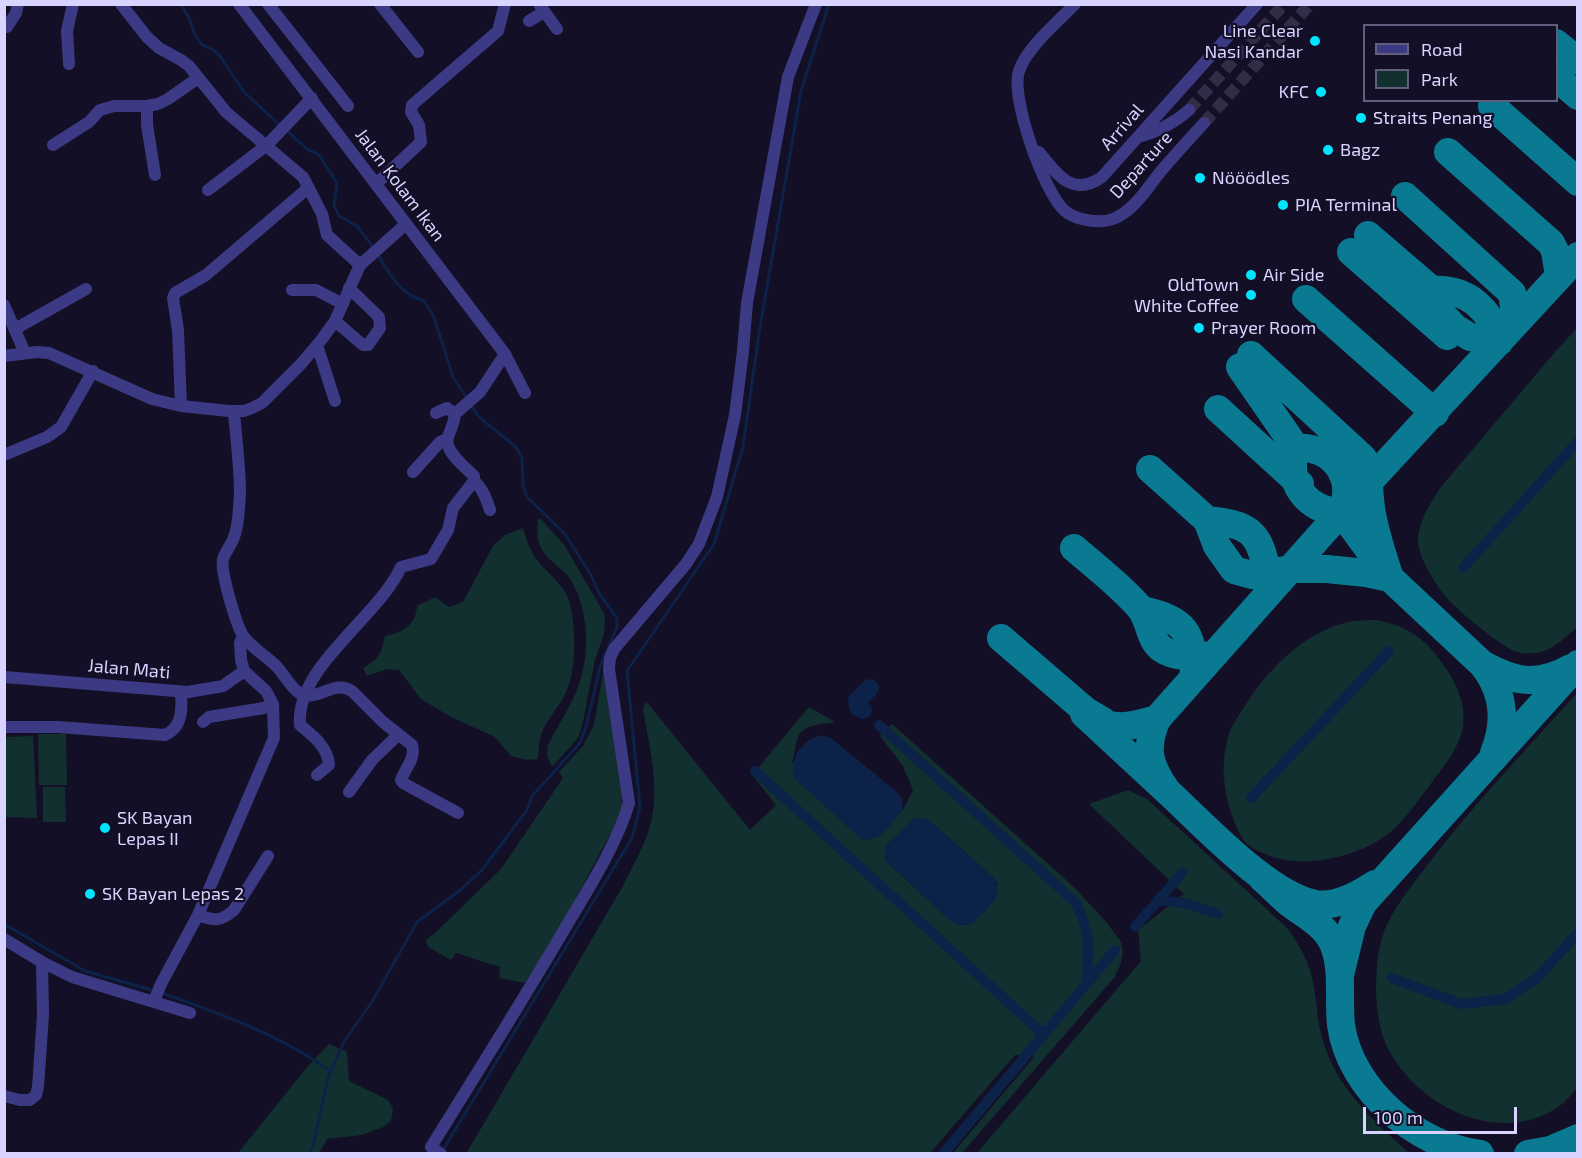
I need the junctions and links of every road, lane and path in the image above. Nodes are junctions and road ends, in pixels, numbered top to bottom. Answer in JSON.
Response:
{"nodes":[{"id":1,"x":18,"y":4,"type":"edge"},
{"id":2,"x":72,"y":4,"type":"edge"},
{"id":3,"x":121,"y":4,"type":"edge"},
{"id":4,"x":239,"y":4,"type":"edge"},
{"id":5,"x":268,"y":4,"type":"edge"},
{"id":6,"x":380,"y":4,"type":"edge"},
{"id":7,"x":505,"y":4,"type":"edge"},
{"id":8,"x":816,"y":4,"type":"edge"},
{"id":9,"x":1075,"y":4,"type":"edge"},
{"id":10,"x":1257,"y":4,"type":"edge"},
{"id":11,"x":542,"y":8,"type":"edge"},
{"id":12,"x":529,"y":21,"type":"dead end"},
{"id":13,"x":7,"y":27,"type":"dead end"},
{"id":14,"x":557,"y":29,"type":"dead end"},
{"id":15,"x":418,"y":52,"type":"dead end"},
{"id":16,"x":69,"y":64,"type":"dead end"},
{"id":17,"x":198,"y":78,"type":"junction"},
{"id":18,"x":312,"y":98,"type":"junction"},
{"id":19,"x":147,"y":106,"type":"junction"},
{"id":20,"x":348,"y":106,"type":"dead end"},
{"id":21,"x":1189,"y":110,"type":"tunnel mouth"},
{"id":22,"x":1203,"y":123,"type":"tunnel mouth"},
{"id":23,"x":1137,"y":138,"type":"junction"},
{"id":24,"x":1032,"y":144,"type":"junction"},
{"id":25,"x":53,"y":145,"type":"dead end"},
{"id":26,"x":267,"y":145,"type":"junction"},
{"id":27,"x":155,"y":175,"type":"dead end"},
{"id":28,"x":376,"y":184,"type":"junction"},
{"id":29,"x":308,"y":188,"type":"junction"},
{"id":30,"x":208,"y":190,"type":"dead end"},
{"id":31,"x":406,"y":224,"type":"junction"},
{"id":32,"x":360,"y":265,"type":"junction"},
{"id":33,"x":349,"y":288,"type":"junction"},
{"id":34,"x":86,"y":289,"type":"dead end"},
{"id":35,"x":292,"y":290,"type":"dead end"},
{"id":36,"x":343,"y":304,"type":"junction"},
{"id":37,"x":4,"y":305,"type":"edge"},
{"id":38,"x":335,"y":321,"type":"junction"},
{"id":39,"x":15,"y":329,"type":"junction"},
{"id":40,"x":317,"y":345,"type":"junction"},
{"id":41,"x":25,"y":352,"type":"junction"},
{"id":42,"x":506,"y":354,"type":"junction"},
{"id":43,"x":4,"y":356,"type":"edge"},
{"id":44,"x":93,"y":371,"type":"junction"},
{"id":45,"x":525,"y":393,"type":"dead end"},
{"id":46,"x":335,"y":401,"type":"dead end"},
{"id":47,"x":181,"y":406,"type":"junction"},
{"id":48,"x":459,"y":410,"type":"junction"},
{"id":49,"x":234,"y":412,"type":"junction"},
{"id":50,"x":436,"y":413,"type":"dead end"},
{"id":51,"x":447,"y":439,"type":"junction"},
{"id":52,"x":4,"y":455,"type":"edge"},
{"id":53,"x":413,"y":471,"type":"dead end"},
{"id":54,"x":474,"y":481,"type":"junction"},
{"id":55,"x":490,"y":510,"type":"dead end"},
{"id":56,"x":243,"y":636,"type":"junction"},
{"id":57,"x":244,"y":670,"type":"junction"},
{"id":58,"x":4,"y":677,"type":"edge"},
{"id":59,"x":181,"y":692,"type":"junction"},
{"id":60,"x":304,"y":696,"type":"junction"},
{"id":61,"x":273,"y":704,"type":"junction"},
{"id":62,"x":204,"y":722,"type":"dead end"},
{"id":63,"x":4,"y":727,"type":"edge"},
{"id":64,"x":398,"y":735,"type":"junction"},
{"id":65,"x":317,"y":776,"type":"dead end"},
{"id":66,"x":349,"y":792,"type":"dead end"},
{"id":67,"x":458,"y":813,"type":"dead end"},
{"id":68,"x":268,"y":856,"type":"dead end"},
{"id":69,"x":198,"y":915,"type":"junction"},
{"id":70,"x":4,"y":939,"type":"edge"},
{"id":71,"x":42,"y":962,"type":"junction"},
{"id":72,"x":157,"y":996,"type":"junction"},
{"id":73,"x":190,"y":1013,"type":"dead end"},
{"id":74,"x":4,"y":1096,"type":"edge"},
{"id":75,"x":438,"y":1151,"type":"edge"}],
"edges":[{"from":1,"to":13,"type":"street"},
{"from":2,"to":16,"type":"street"},
{"from":3,"to":17,"type":"street"},
{"from":4,"to":18,"type":"street","name":"Jalan Kolam Ikan"},
{"from":5,"to":20,"type":"street"},
{"from":6,"to":15,"type":"street"},
{"from":7,"to":28,"type":"street"},
{"from":8,"to":75,"type":"street"},
{"from":9,"to":24,"type":"street"},
{"from":10,"to":23,"type":"street","name":"Arrival"},
{"from":11,"to":12,"type":"street"},
{"from":11,"to":14,"type":"street"},
{"from":17,"to":19,"type":"street"},
{"from":17,"to":26,"type":"street"},
{"from":18,"to":26,"type":"street"},
{"from":18,"to":28,"type":"street","name":"Jalan Kolam Ikan"},
{"from":19,"to":25,"type":"street"},
{"from":19,"to":27,"type":"street"},
{"from":21,"to":23,"type":"street"},
{"from":22,"to":24,"type":"street","name":"Departure"},
{"from":23,"to":24,"type":"street","name":"Arrival"},
{"from":26,"to":29,"type":"street"},
{"from":26,"to":30,"type":"street"},
{"from":28,"to":31,"type":"street","name":"Jalan Kolam Ikan"},
{"from":29,"to":32,"type":"street"},
{"from":29,"to":47,"type":"street"},
{"from":31,"to":32,"type":"street"},
{"from":31,"to":42,"type":"street","name":"Jalan Kolam Ikan"},
{"from":32,"to":33,"type":"street"},
{"from":33,"to":36,"type":"street"},
{"from":33,"to":38,"type":"street"},
{"from":34,"to":39,"type":"street"},
{"from":35,"to":36,"type":"street"},
{"from":36,"to":38,"type":"street"},
{"from":37,"to":39,"type":"street"},
{"from":38,"to":40,"type":"street"},
{"from":39,"to":41,"type":"street"},
{"from":40,"to":46,"type":"street"},
{"from":40,"to":49,"type":"street"},
{"from":41,"to":43,"type":"street"},
{"from":41,"to":44,"type":"street"},
{"from":42,"to":45,"type":"street","name":"Jalan Kolam Ikan"},
{"from":42,"to":48,"type":"street"},
{"from":44,"to":47,"type":"street"},
{"from":44,"to":52,"type":"street"},
{"from":47,"to":49,"type":"street"},
{"from":48,"to":50,"type":"street"},
{"from":48,"to":51,"type":"street"},
{"from":49,"to":56,"type":"street"},
{"from":51,"to":53,"type":"street"},
{"from":51,"to":54,"type":"street"},
{"from":54,"to":55,"type":"street"},
{"from":54,"to":60,"type":"street"},
{"from":56,"to":57,"type":"street"},
{"from":56,"to":60,"type":"street"},
{"from":57,"to":59,"type":"street","name":"Jalan Mati"},
{"from":57,"to":61,"type":"street"},
{"from":58,"to":59,"type":"street","name":"Jalan Mati"},
{"from":59,"to":63,"type":"street"},
{"from":60,"to":64,"type":"street"},
{"from":60,"to":65,"type":"street"},
{"from":61,"to":62,"type":"street"},
{"from":61,"to":69,"type":"street"},
{"from":64,"to":66,"type":"street"},
{"from":64,"to":67,"type":"street"},
{"from":68,"to":69,"type":"street"},
{"from":69,"to":72,"type":"street"},
{"from":70,"to":71,"type":"street"},
{"from":71,"to":72,"type":"street"},
{"from":71,"to":74,"type":"street"},
{"from":72,"to":73,"type":"street"}]}
